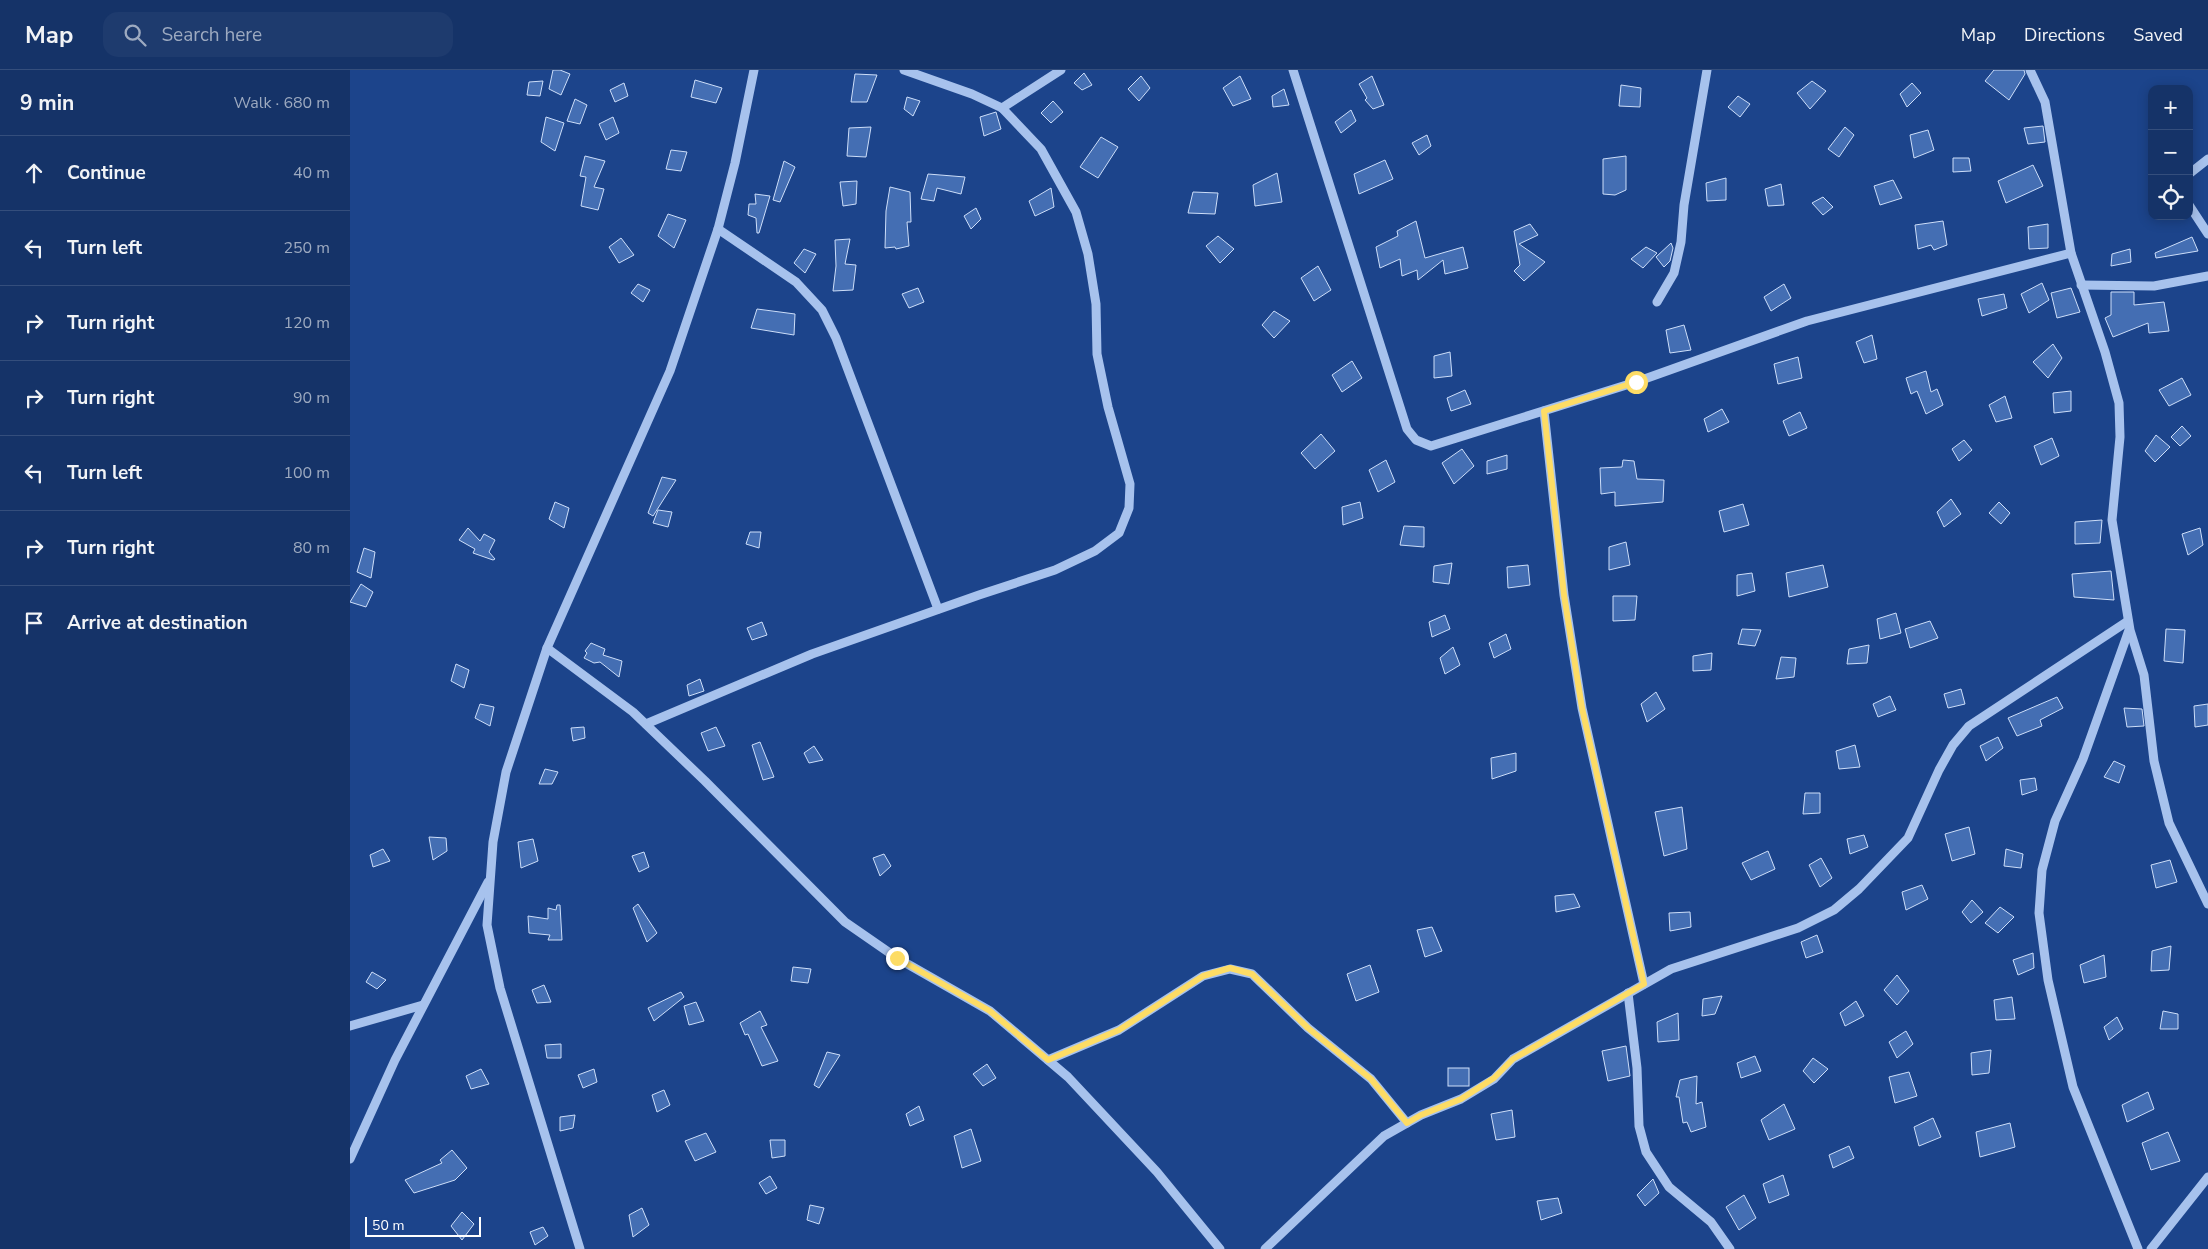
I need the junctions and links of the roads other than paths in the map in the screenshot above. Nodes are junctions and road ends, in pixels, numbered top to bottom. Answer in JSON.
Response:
{"nodes":[{"id":1,"x":754,"y":70,"type":"edge"},
{"id":2,"x":904,"y":70,"type":"edge"},
{"id":3,"x":1061,"y":70,"type":"edge"},
{"id":4,"x":1293,"y":70,"type":"edge"},
{"id":5,"x":1707,"y":70,"type":"edge"},
{"id":6,"x":2030,"y":70,"type":"edge"},
{"id":7,"x":1002,"y":108,"type":"junction"},
{"id":8,"x":2208,"y":159,"type":"edge"},
{"id":9,"x":2193,"y":171,"type":"edge"},
{"id":10,"x":2193,"y":213,"type":"edge"},
{"id":11,"x":718,"y":229,"type":"junction"},
{"id":12,"x":2208,"y":234,"type":"edge"},
{"id":13,"x":2071,"y":253,"type":"junction"},
{"id":14,"x":2208,"y":276,"type":"edge"},
{"id":15,"x":2081,"y":285,"type":"junction"},
{"id":16,"x":1657,"y":302,"type":"dead end"},
{"id":17,"x":1544,"y":411,"type":"junction"},
{"id":18,"x":938,"y":609,"type":"junction"},
{"id":19,"x":2129,"y":626,"type":"junction"},
{"id":20,"x":547,"y":648,"type":"junction"},
{"id":21,"x":646,"y":724,"type":"junction"},
{"id":22,"x":490,"y":878,"type":"junction"},
{"id":23,"x":2208,"y":904,"type":"edge"},
{"id":24,"x":1644,"y":984,"type":"junction"},
{"id":25,"x":1628,"y":993,"type":"junction"},
{"id":26,"x":423,"y":1005,"type":"junction"},
{"id":27,"x":350,"y":1026,"type":"edge"},
{"id":28,"x":1048,"y":1060,"type":"junction"},
{"id":29,"x":1407,"y":1123,"type":"junction"},
{"id":30,"x":350,"y":1159,"type":"edge"},
{"id":31,"x":2208,"y":1177,"type":"edge"},
{"id":32,"x":580,"y":1249,"type":"edge"},
{"id":33,"x":1220,"y":1249,"type":"edge"},
{"id":34,"x":1265,"y":1249,"type":"edge"},
{"id":35,"x":1730,"y":1249,"type":"edge"},
{"id":36,"x":2138,"y":1249,"type":"edge"},
{"id":37,"x":2151,"y":1249,"type":"edge"}],
"edges":[{"from":1,"to":11,"type":"street"},
{"from":2,"to":7,"type":"street"},
{"from":3,"to":7,"type":"street"},
{"from":4,"to":17,"type":"street"},
{"from":5,"to":16,"type":"street"},
{"from":6,"to":13,"type":"street"},
{"from":7,"to":18,"type":"street"},
{"from":8,"to":9,"type":"street"},
{"from":10,"to":12,"type":"street"},
{"from":11,"to":18,"type":"street"},
{"from":11,"to":20,"type":"street"},
{"from":13,"to":15,"type":"street"},
{"from":13,"to":17,"type":"street"},
{"from":14,"to":15,"type":"street"},
{"from":15,"to":19,"type":"street"},
{"from":17,"to":24,"type":"street"},
{"from":18,"to":21,"type":"street"},
{"from":19,"to":23,"type":"street"},
{"from":19,"to":24,"type":"street"},
{"from":19,"to":36,"type":"street"},
{"from":20,"to":21,"type":"street"},
{"from":20,"to":22,"type":"street"},
{"from":21,"to":28,"type":"street"},
{"from":22,"to":26,"type":"street"},
{"from":22,"to":32,"type":"street"},
{"from":24,"to":25,"type":"street"},
{"from":25,"to":29,"type":"street"},
{"from":25,"to":35,"type":"street"},
{"from":26,"to":27,"type":"street"},
{"from":26,"to":30,"type":"street"},
{"from":28,"to":29,"type":"street"},
{"from":28,"to":33,"type":"street"},
{"from":29,"to":34,"type":"street"},
{"from":31,"to":37,"type":"street"}]}
